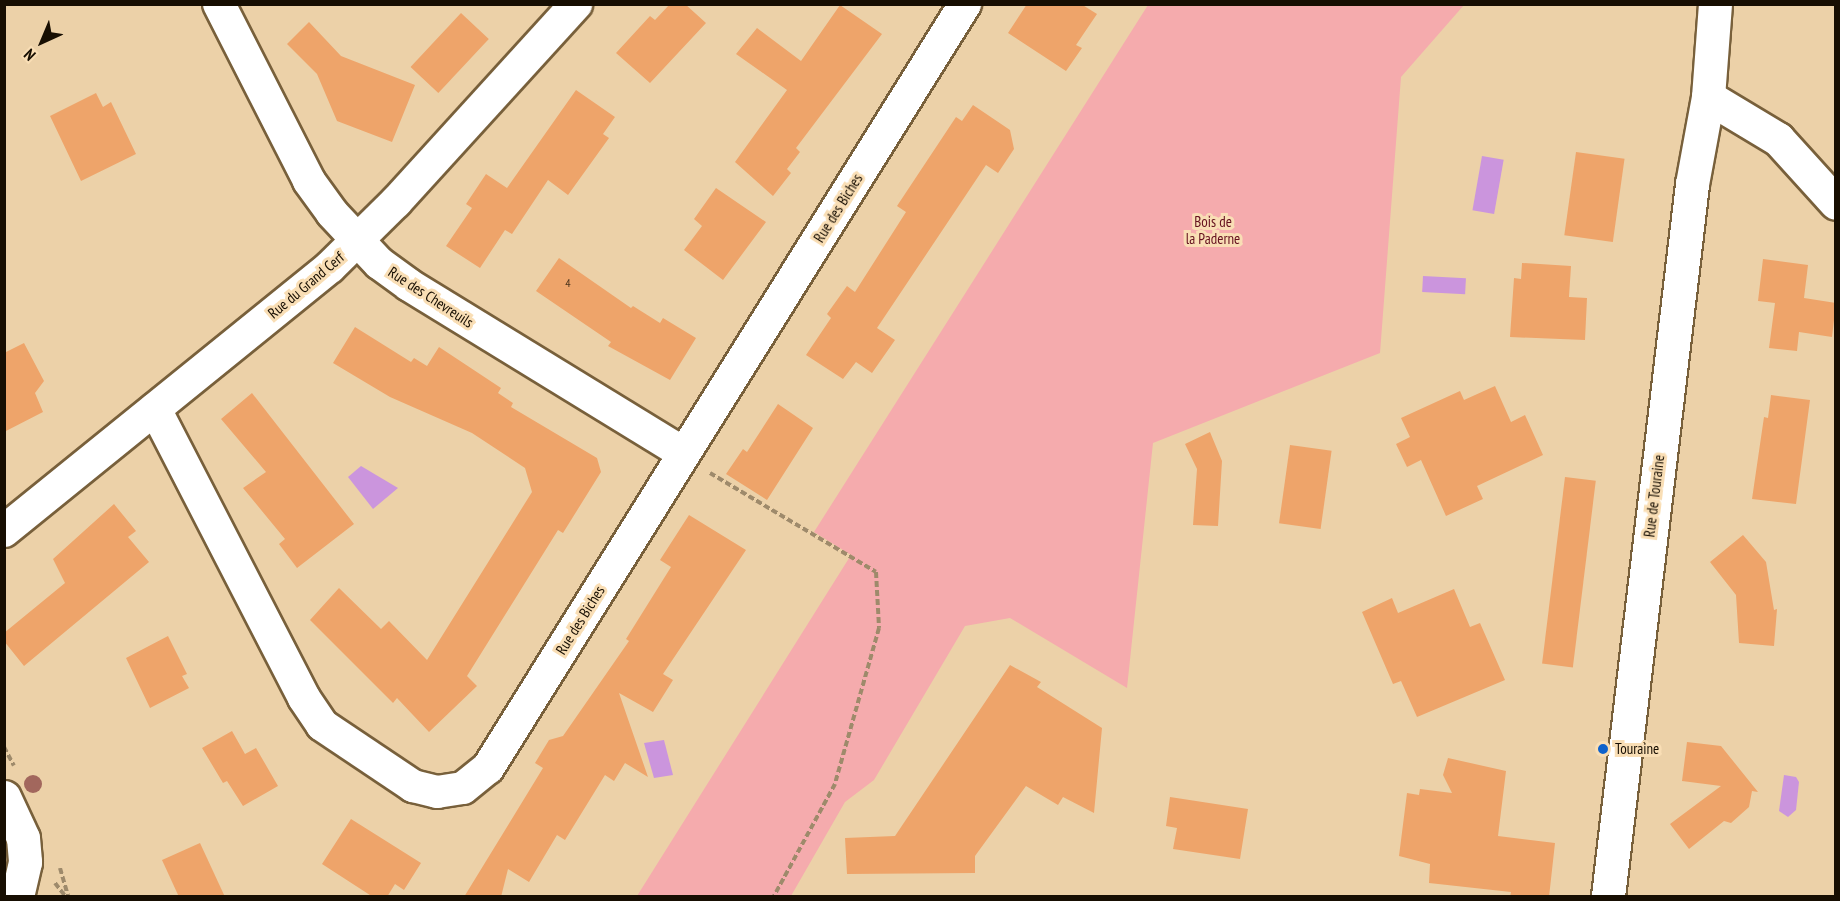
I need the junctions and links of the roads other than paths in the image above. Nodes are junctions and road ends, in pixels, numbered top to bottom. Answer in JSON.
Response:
{"nodes":[{"id":1,"x":219,"y":4,"type":"edge"},
{"id":2,"x":576,"y":4,"type":"edge"},
{"id":3,"x":965,"y":4,"type":"edge"},
{"id":4,"x":1715,"y":4,"type":"edge"},
{"id":5,"x":1708,"y":96,"type":"junction"},
{"id":6,"x":1836,"y":203,"type":"edge"},
{"id":7,"x":357,"y":240,"type":"junction"},
{"id":8,"x":155,"y":409,"type":"junction"},
{"id":9,"x":684,"y":453,"type":"junction"},
{"id":10,"x":4,"y":531,"type":"edge"},
{"id":11,"x":4,"y":797,"type":"edge"},
{"id":12,"x":17,"y":897,"type":"edge"},
{"id":13,"x":1608,"y":897,"type":"edge"}],
"edges":[{"from":1,"to":7,"type":"street","name":"Rue des Chevreuils"},
{"from":2,"to":7,"type":"street","name":"Rue du Grand Cerf"},
{"from":3,"to":9,"type":"street","name":"Rue des Biches"},
{"from":4,"to":5,"type":"main road","name":"Rue de Touraine"},
{"from":5,"to":6,"type":"main road"},
{"from":5,"to":13,"type":"main road","name":"Rue de Touraine"},
{"from":7,"to":8,"type":"street","name":"Rue du Grand Cerf"},
{"from":7,"to":9,"type":"street","name":"Rue des Chevreuils"},
{"from":8,"to":9,"type":"street","name":"Rue des Biches"},
{"from":8,"to":10,"type":"street","name":"Rue du Grand Cerf"},
{"from":11,"to":12,"type":"main road"}]}
